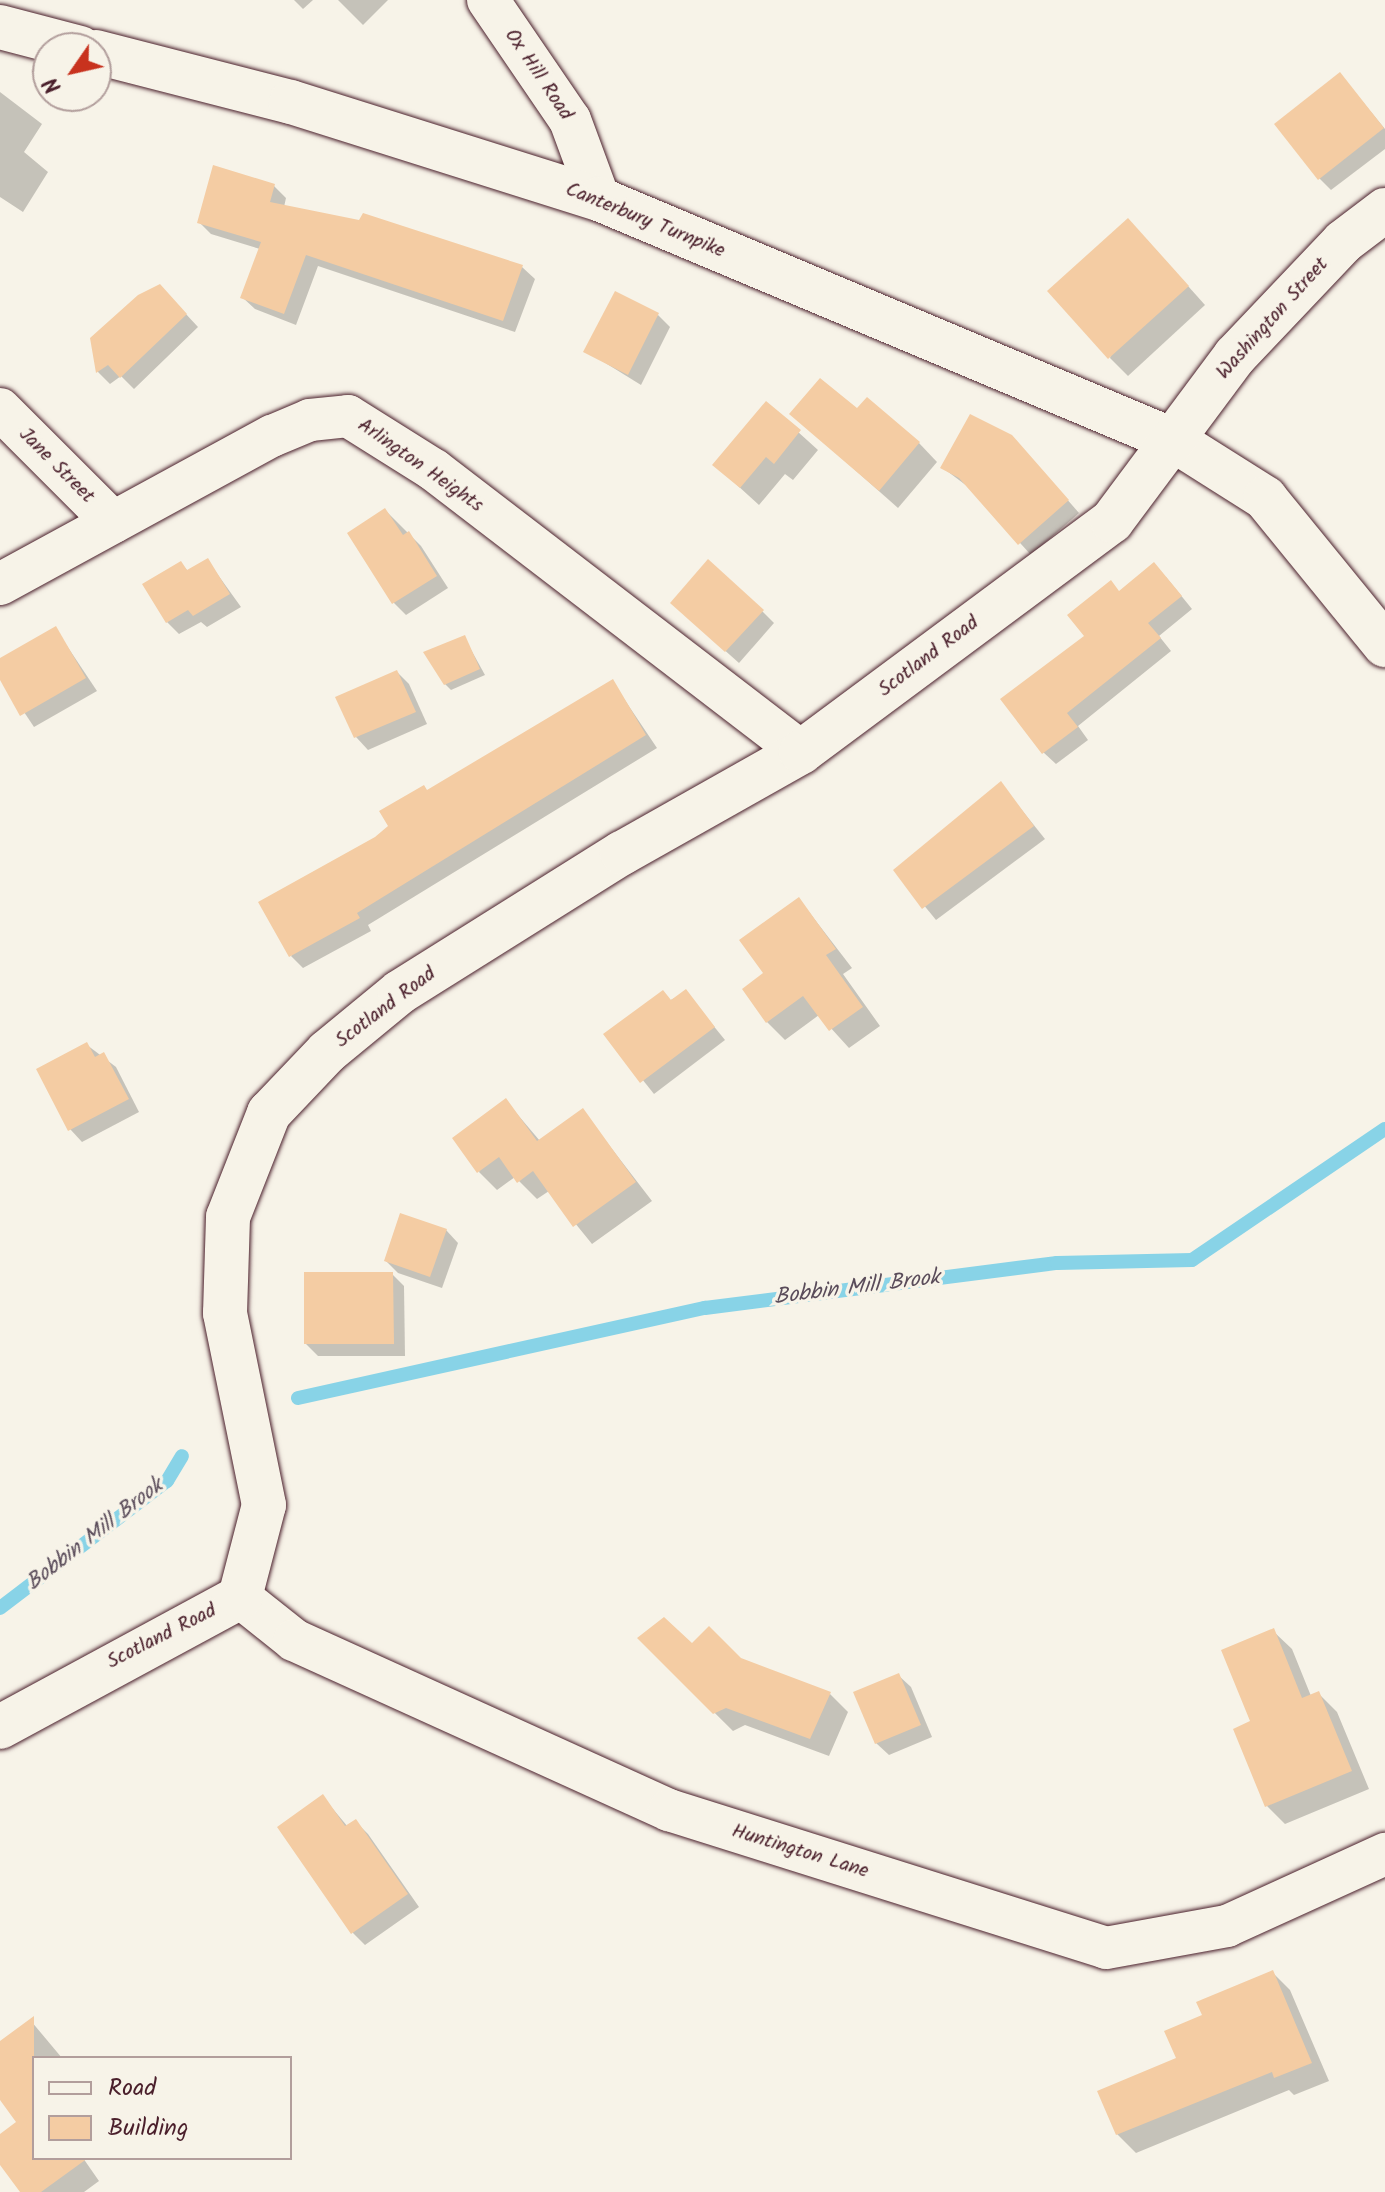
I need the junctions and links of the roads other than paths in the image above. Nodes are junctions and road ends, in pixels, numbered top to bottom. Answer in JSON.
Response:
{"nodes":[{"id":1,"x":488,"y":0,"type":"edge"},
{"id":2,"x":0,"y":27,"type":"edge"},
{"id":3,"x":32,"y":35,"type":"edge"},
{"id":4,"x":112,"y":56,"type":"edge"},
{"id":5,"x":599,"y":199,"type":"junction"},
{"id":6,"x":1385,"y":210,"type":"edge"},
{"id":7,"x":0,"y":409,"type":"edge"},
{"id":8,"x":1175,"y":441,"type":"junction"},
{"id":9,"x":113,"y":522,"type":"junction"},
{"id":10,"x":0,"y":584,"type":"edge"},
{"id":11,"x":1385,"y":645,"type":"edge"},
{"id":12,"x":801,"y":752,"type":"junction"},
{"id":13,"x":240,"y":1597,"type":"junction"},
{"id":14,"x":0,"y":1727,"type":"edge"},
{"id":15,"x":1385,"y":1854,"type":"edge"}],
"edges":[{"from":1,"to":5,"type":"street","name":"Ox Hill Road"},
{"from":2,"to":3,"type":"street"},
{"from":4,"to":5,"type":"street","name":"Canterbury Turnpike"},
{"from":5,"to":8,"type":"street","name":"Canterbury Turnpike"},
{"from":6,"to":8,"type":"street","name":"Washington Street"},
{"from":7,"to":9,"type":"street","name":"Jane Street"},
{"from":8,"to":11,"type":"street","name":"Canterbury Turnpike"},
{"from":8,"to":12,"type":"street","name":"Scotland Road"},
{"from":9,"to":10,"type":"street","name":"Arlington Heights"},
{"from":9,"to":12,"type":"street","name":"Arlington Heights"},
{"from":12,"to":13,"type":"street","name":"Scotland Road"},
{"from":13,"to":14,"type":"street","name":"Scotland Road"},
{"from":13,"to":15,"type":"street","name":"Huntington Lane"}]}
